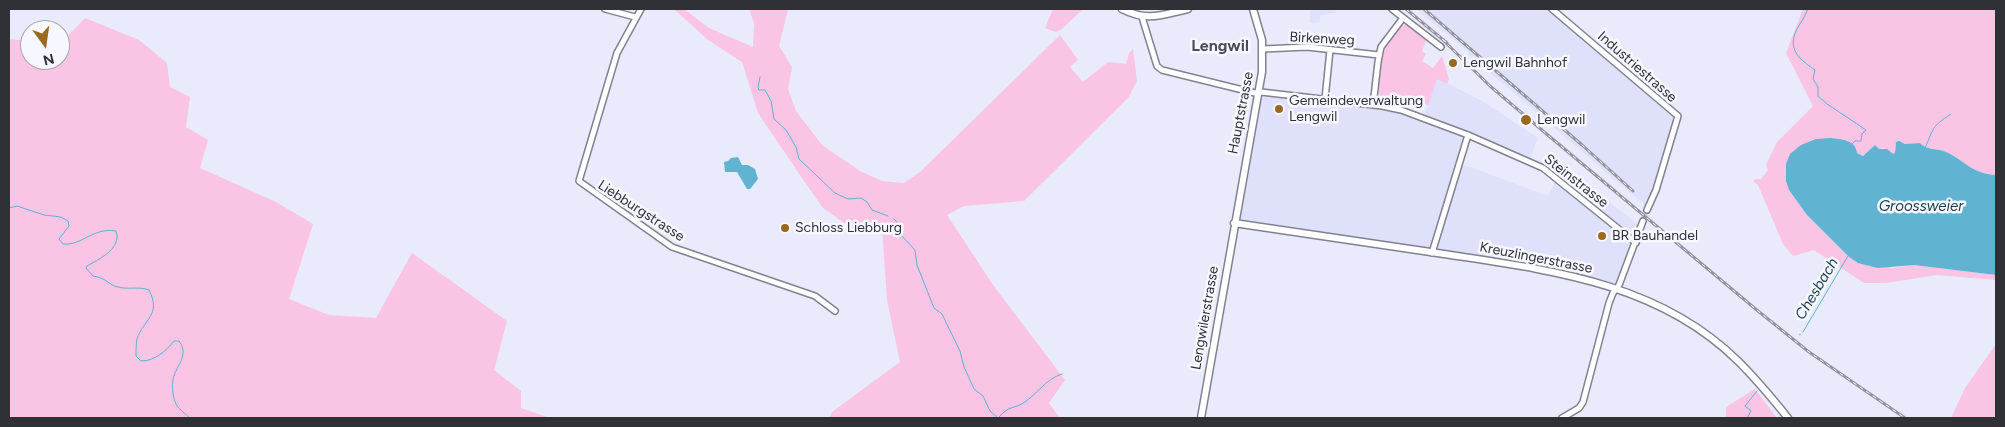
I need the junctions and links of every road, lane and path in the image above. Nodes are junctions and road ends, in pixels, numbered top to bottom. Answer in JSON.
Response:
{"nodes":[{"id":1,"x":605,"y":9,"type":"edge"},
{"id":2,"x":641,"y":9,"type":"edge"},
{"id":3,"x":1122,"y":9,"type":"edge"},
{"id":4,"x":1188,"y":9,"type":"edge"},
{"id":5,"x":1254,"y":9,"type":"edge"},
{"id":6,"x":1392,"y":9,"type":"edge"},
{"id":7,"x":1552,"y":9,"type":"edge"},
{"id":8,"x":635,"y":17,"type":"junction"},
{"id":9,"x":1142,"y":17,"type":"junction"},
{"id":10,"x":1403,"y":18,"type":"junction"},
{"id":11,"x":1441,"y":47,"type":"dead end"},
{"id":12,"x":1263,"y":49,"type":"junction"},
{"id":13,"x":1330,"y":50,"type":"junction"},
{"id":14,"x":1379,"y":55,"type":"junction"},
{"id":15,"x":1258,"y":93,"type":"junction"},
{"id":16,"x":1325,"y":99,"type":"junction"},
{"id":17,"x":1366,"y":103,"type":"junction"},
{"id":18,"x":1468,"y":135,"type":"junction"},
{"id":19,"x":1648,"y":210,"type":"dead end"},
{"id":20,"x":1643,"y":221,"type":"dead end"},
{"id":21,"x":1234,"y":223,"type":"junction"},
{"id":22,"x":1636,"y":243,"type":"junction"},
{"id":23,"x":1432,"y":252,"type":"junction"},
{"id":24,"x":1616,"y":289,"type":"junction"},
{"id":25,"x":835,"y":311,"type":"dead end"},
{"id":26,"x":1201,"y":418,"type":"edge"},
{"id":27,"x":1562,"y":418,"type":"edge"},
{"id":28,"x":1788,"y":418,"type":"edge"}],
"edges":[{"from":1,"to":8,"type":"street"},
{"from":2,"to":8,"type":"street","name":"Liebburgstrasse"},
{"from":3,"to":9,"type":"street"},
{"from":4,"to":9,"type":"street"},
{"from":5,"to":12,"type":"street","name":"Hauptstrasse"},
{"from":6,"to":10,"type":"street"},
{"from":7,"to":19,"type":"street","name":"Industriestrasse"},
{"from":8,"to":25,"type":"street","name":"Liebburgstrasse"},
{"from":9,"to":15,"type":"street","name":"Steinstrasse"},
{"from":10,"to":11,"type":"street"},
{"from":10,"to":14,"type":"street"},
{"from":12,"to":13,"type":"street","name":"Birkenweg"},
{"from":12,"to":15,"type":"street","name":"Hauptstrasse"},
{"from":13,"to":14,"type":"street","name":"Birkenweg"},
{"from":13,"to":16,"type":"street"},
{"from":14,"to":17,"type":"street"},
{"from":15,"to":16,"type":"street","name":"Steinstrasse"},
{"from":15,"to":21,"type":"street","name":"Hauptstrasse"},
{"from":16,"to":17,"type":"street","name":"Steinstrasse"},
{"from":17,"to":18,"type":"street","name":"Steinstrasse"},
{"from":18,"to":22,"type":"street","name":"Steinstrasse"},
{"from":18,"to":23,"type":"street"},
{"from":20,"to":22,"type":"street"},
{"from":21,"to":23,"type":"street","name":"Kreuzlingerstrasse"},
{"from":21,"to":26,"type":"street","name":"Lengwilerstrasse"},
{"from":22,"to":24,"type":"street"},
{"from":23,"to":24,"type":"street","name":"Kreuzlingerstrasse"},
{"from":24,"to":27,"type":"street"},
{"from":24,"to":28,"type":"street","name":"Kreuzlingerstrasse"}]}
